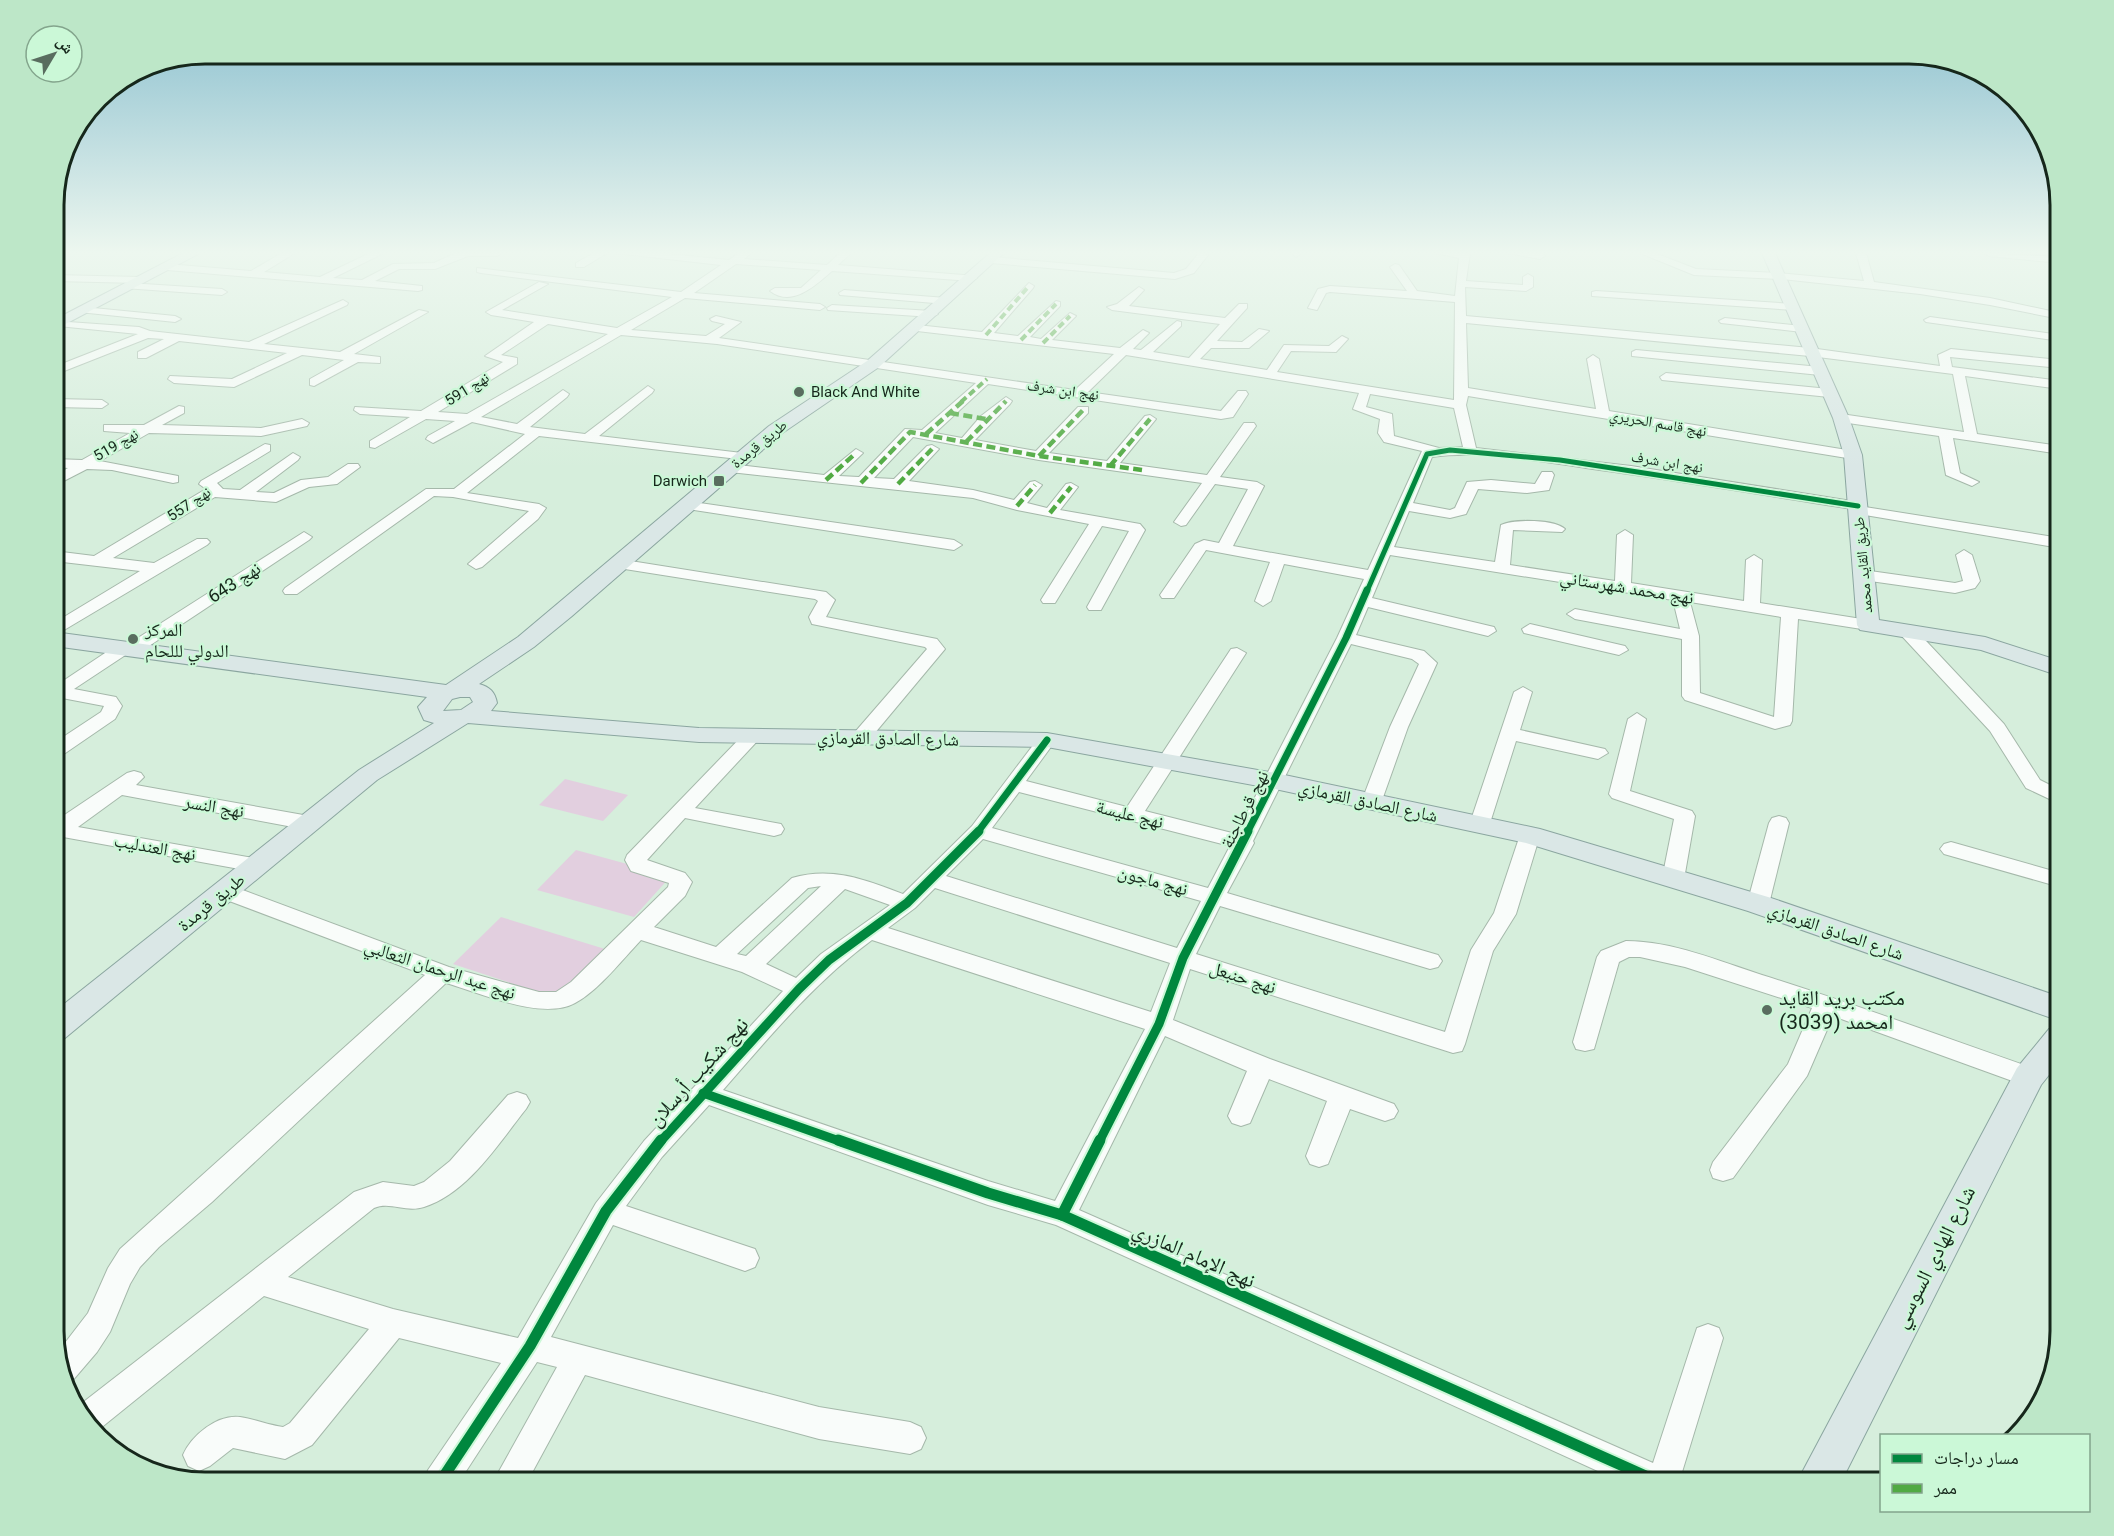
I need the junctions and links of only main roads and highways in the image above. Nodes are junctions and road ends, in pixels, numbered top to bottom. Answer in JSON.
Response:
{"nodes":[{"id":1,"x":921,"y":325,"type":"edge"},
{"id":2,"x":1800,"y":325,"type":"edge"},
{"id":3,"x":65,"y":640,"type":"edge"},
{"id":4,"x":526,"y":642,"type":"junction"},
{"id":5,"x":2050,"y":665,"type":"edge"},
{"id":6,"x":377,"y":686,"type":"junction"},
{"id":7,"x":450,"y":692,"type":"junction"},
{"id":8,"x":486,"y":700,"type":"junction"},
{"id":9,"x":430,"y":709,"type":"junction"},
{"id":10,"x":464,"y":717,"type":"junction"},
{"id":11,"x":580,"y":725,"type":"junction"},
{"id":12,"x":368,"y":775,"type":"junction"},
{"id":13,"x":2050,"y":1006,"type":"edge"},
{"id":14,"x":65,"y":1015,"type":"edge"},
{"id":15,"x":2050,"y":1051,"type":"edge"},
{"id":16,"x":1823,"y":1472,"type":"edge"}],
"edges":[{"from":1,"to":4,"type":"main road","name":"طريق قرمدة"},
{"from":2,"to":5,"type":"main road","name":"طريق القايد محمد"},
{"from":3,"to":6,"type":"main road"},
{"from":4,"to":7,"type":"main road","name":"طريق قرمدة"},
{"from":4,"to":8,"type":"main road","name":"طريق قرمدة"},
{"from":6,"to":7,"type":"main road"},
{"from":6,"to":9,"type":"main road"},
{"from":7,"to":8,"type":"main road","name":"شارع الصادق القرمازي"},
{"from":7,"to":9,"type":"main road","name":"طريق قرمدة"},
{"from":8,"to":10,"type":"main road","name":"طريق قرمدة"},
{"from":8,"to":11,"type":"main road","name":"شارع الصادق القرمازي"},
{"from":9,"to":10,"type":"main road","name":"شارع الصادق القرمازي"},
{"from":9,"to":12,"type":"main road","name":"طريق قرمدة"},
{"from":10,"to":11,"type":"main road","name":"شارع الصادق القرمازي"},
{"from":10,"to":12,"type":"main road","name":"طريق قرمدة"},
{"from":11,"to":13,"type":"main road","name":"شارع الصادق القرمازي"},
{"from":12,"to":14,"type":"main road","name":"طريق قرمدة"},
{"from":15,"to":16,"type":"main road","name":"شارع الهادي السوسي"}]}
